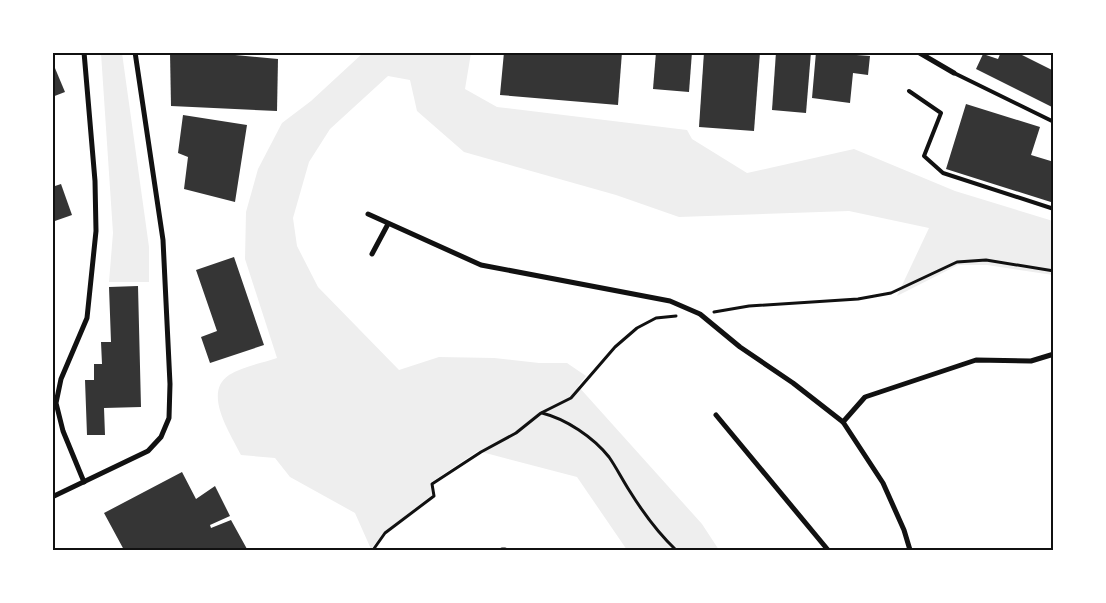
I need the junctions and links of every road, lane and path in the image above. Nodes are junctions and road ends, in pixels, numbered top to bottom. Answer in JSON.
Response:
{"nodes":[{"id":1,"x":84,"y":52,"type":"edge"},
{"id":2,"x":135,"y":52,"type":"edge"},
{"id":3,"x":918,"y":52,"type":"edge"},
{"id":4,"x":954,"y":73,"type":"joint"},
{"id":5,"x":910,"y":91,"type":"dead end"},
{"id":6,"x":1054,"y":122,"type":"edge"},
{"id":7,"x":1054,"y":209,"type":"edge"},
{"id":8,"x":368,"y":214,"type":"dead end"},
{"id":9,"x":388,"y":224,"type":"junction"},
{"id":10,"x":372,"y":254,"type":"dead end"},
{"id":11,"x":1054,"y":271,"type":"edge"},
{"id":12,"x":700,"y":314,"type":"junction"},
{"id":13,"x":1054,"y":354,"type":"edge"},
{"id":14,"x":541,"y":413,"type":"junction"},
{"id":15,"x":716,"y":416,"type":"dead end"},
{"id":16,"x":843,"y":422,"type":"junction"},
{"id":17,"x":84,"y":482,"type":"junction"},
{"id":18,"x":52,"y":497,"type":"edge"},
{"id":19,"x":372,"y":550,"type":"edge"},
{"id":20,"x":676,"y":550,"type":"edge"},
{"id":21,"x":828,"y":550,"type":"edge"},
{"id":22,"x":910,"y":550,"type":"edge"}],
"edges":[{"from":1,"to":17,"type":"street"},
{"from":2,"to":17,"type":"street"},
{"from":3,"to":4,"type":"street"},
{"from":4,"to":6,"type":"lane"},
{"from":5,"to":7,"type":"lane"},
{"from":8,"to":9,"type":"street"},
{"from":9,"to":10,"type":"street"},
{"from":9,"to":12,"type":"street"},
{"from":11,"to":12,"type":"path"},
{"from":12,"to":14,"type":"path"},
{"from":12,"to":16,"type":"street"},
{"from":13,"to":16,"type":"street"},
{"from":14,"to":19,"type":"path"},
{"from":14,"to":20,"type":"path"},
{"from":15,"to":21,"type":"street"},
{"from":16,"to":22,"type":"street"},
{"from":17,"to":18,"type":"street"}]}
